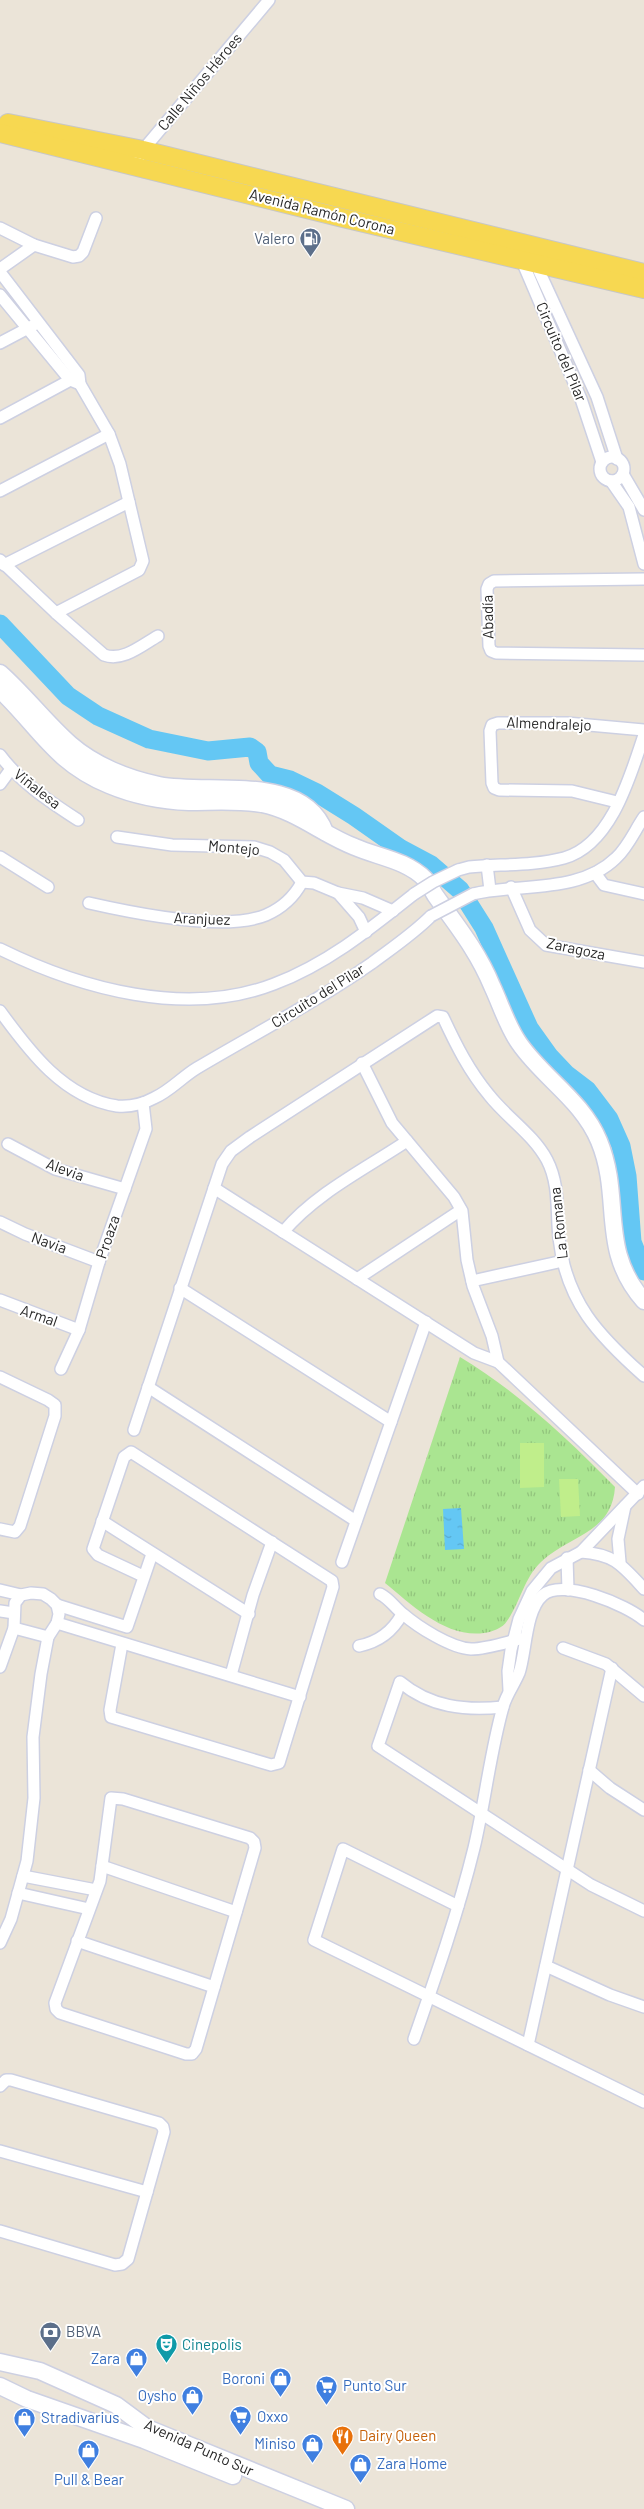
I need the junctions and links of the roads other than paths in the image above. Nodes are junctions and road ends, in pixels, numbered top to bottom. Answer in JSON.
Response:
{"nodes":[{"id":1,"x":269,"y":0,"type":"edge"},
{"id":2,"x":0,"y":122,"type":"edge"},
{"id":3,"x":0,"y":133,"type":"edge"},
{"id":4,"x":143,"y":150,"type":"junction"},
{"id":5,"x":134,"y":166,"type":"junction"},
{"id":6,"x":96,"y":218,"type":"dead end"},
{"id":7,"x":0,"y":228,"type":"edge"},
{"id":8,"x":34,"y":244,"type":"junction"},
{"id":9,"x":527,"y":244,"type":"junction"},
{"id":10,"x":529,"y":262,"type":"junction"},
{"id":11,"x":0,"y":270,"type":"edge"},
{"id":12,"x":644,"y":273,"type":"edge"},
{"id":13,"x":644,"y":289,"type":"edge"},
{"id":14,"x":0,"y":295,"type":"edge"},
{"id":15,"x":40,"y":322,"type":"junction"},
{"id":16,"x":29,"y":329,"type":"junction"},
{"id":17,"x":0,"y":344,"type":"edge"},
{"id":18,"x":76,"y":380,"type":"junction"},
{"id":19,"x":0,"y":418,"type":"edge"},
{"id":20,"x":109,"y":434,"type":"junction"},
{"id":21,"x":617,"y":459,"type":"junction"},
{"id":22,"x":602,"y":462,"type":"junction"},
{"id":23,"x":622,"y":474,"type":"junction"},
{"id":24,"x":611,"y":481,"type":"junction"},
{"id":25,"x":0,"y":491,"type":"edge"},
{"id":26,"x":129,"y":502,"type":"junction"},
{"id":27,"x":644,"y":510,"type":"edge"},
{"id":28,"x":640,"y":538,"type":"edge"},
{"id":29,"x":2,"y":563,"type":"edge"},
{"id":30,"x":644,"y":564,"type":"edge"},
{"id":31,"x":644,"y":579,"type":"edge"},
{"id":32,"x":56,"y":613,"type":"junction"},
{"id":33,"x":158,"y":636,"type":"dead end"},
{"id":34,"x":644,"y":655,"type":"edge"},
{"id":35,"x":0,"y":673,"type":"edge"},
{"id":36,"x":0,"y":690,"type":"edge"},
{"id":37,"x":644,"y":730,"type":"edge"},
{"id":38,"x":644,"y":735,"type":"edge"},
{"id":39,"x":0,"y":755,"type":"edge"},
{"id":40,"x":11,"y":769,"type":"junction"},
{"id":41,"x":0,"y":784,"type":"edge"},
{"id":42,"x":617,"y":802,"type":"junction"},
{"id":43,"x":78,"y":820,"type":"dead end"},
{"id":44,"x":643,"y":820,"type":"edge"},
{"id":45,"x":326,"y":834,"type":"junction"},
{"id":46,"x":116,"y":837,"type":"dead end"},
{"id":47,"x":0,"y":857,"type":"edge"},
{"id":48,"x":487,"y":865,"type":"junction"},
{"id":49,"x":595,"y":873,"type":"junction"},
{"id":50,"x":302,"y":882,"type":"junction"},
{"id":51,"x":48,"y":887,"type":"dead end"},
{"id":52,"x":511,"y":887,"type":"junction"},
{"id":53,"x":490,"y":890,"type":"junction"},
{"id":54,"x":338,"y":893,"type":"junction"},
{"id":55,"x":644,"y":894,"type":"edge"},
{"id":56,"x":89,"y":903,"type":"dead end"},
{"id":57,"x":393,"y":911,"type":"junction"},
{"id":58,"x":366,"y":932,"type":"junction"},
{"id":59,"x":0,"y":949,"type":"edge"},
{"id":60,"x":644,"y":962,"type":"edge"},
{"id":61,"x":0,"y":1011,"type":"edge"},
{"id":62,"x":362,"y":1064,"type":"junction"},
{"id":63,"x":143,"y":1103,"type":"junction"},
{"id":64,"x":407,"y":1141,"type":"junction"},
{"id":65,"x":8,"y":1144,"type":"dead end"},
{"id":66,"x":214,"y":1188,"type":"junction"},
{"id":67,"x":124,"y":1189,"type":"junction"},
{"id":68,"x":461,"y":1210,"type":"junction"},
{"id":69,"x":0,"y":1222,"type":"edge"},
{"id":70,"x":283,"y":1232,"type":"junction"},
{"id":71,"x":563,"y":1261,"type":"junction"},
{"id":72,"x":99,"y":1262,"type":"junction"},
{"id":73,"x":357,"y":1279,"type":"junction"},
{"id":74,"x":472,"y":1281,"type":"junction"},
{"id":75,"x":180,"y":1288,"type":"junction"},
{"id":76,"x":0,"y":1300,"type":"edge"},
{"id":77,"x":644,"y":1301,"type":"edge"},
{"id":78,"x":426,"y":1322,"type":"junction"},
{"id":79,"x":79,"y":1330,"type":"junction"},
{"id":80,"x":498,"y":1362,"type":"junction"},
{"id":81,"x":61,"y":1369,"type":"dead end"},
{"id":82,"x":644,"y":1376,"type":"edge"},
{"id":83,"x":0,"y":1377,"type":"edge"},
{"id":84,"x":148,"y":1387,"type":"junction"},
{"id":85,"x":391,"y":1422,"type":"junction"},
{"id":86,"x":134,"y":1430,"type":"dead end"},
{"id":87,"x":641,"y":1490,"type":"edge"},
{"id":88,"x":624,"y":1506,"type":"junction"},
{"id":89,"x":102,"y":1521,"type":"junction"},
{"id":90,"x":356,"y":1521,"type":"junction"},
{"id":91,"x":0,"y":1529,"type":"edge"},
{"id":92,"x":272,"y":1542,"type":"junction"},
{"id":93,"x":581,"y":1552,"type":"junction"},
{"id":94,"x":152,"y":1554,"type":"junction"},
{"id":95,"x":567,"y":1558,"type":"junction"},
{"id":96,"x":342,"y":1562,"type":"dead end"},
{"id":97,"x":620,"y":1562,"type":"junction"},
{"id":98,"x":144,"y":1576,"type":"junction"},
{"id":99,"x":644,"y":1589,"type":"edge"},
{"id":100,"x":0,"y":1590,"type":"edge"},
{"id":101,"x":568,"y":1590,"type":"junction"},
{"id":102,"x":537,"y":1593,"type":"junction"},
{"id":103,"x":380,"y":1594,"type":"dead end"},
{"id":104,"x":22,"y":1596,"type":"junction"},
{"id":105,"x":57,"y":1605,"type":"junction"},
{"id":106,"x":0,"y":1612,"type":"edge"},
{"id":107,"x":14,"y":1612,"type":"junction"},
{"id":108,"x":641,"y":1613,"type":"edge"},
{"id":109,"x":249,"y":1614,"type":"junction"},
{"id":110,"x":402,"y":1614,"type":"junction"},
{"id":111,"x":57,"y":1623,"type":"junction"},
{"id":112,"x":14,"y":1628,"type":"junction"},
{"id":113,"x":48,"y":1637,"type":"junction"},
{"id":114,"x":519,"y":1639,"type":"junction"},
{"id":115,"x":122,"y":1644,"type":"junction"},
{"id":116,"x":359,"y":1646,"type":"dead end"},
{"id":117,"x":564,"y":1648,"type":"dead end"},
{"id":118,"x":0,"y":1667,"type":"edge"},
{"id":119,"x":612,"y":1668,"type":"junction"},
{"id":120,"x":231,"y":1675,"type":"junction"},
{"id":121,"x":644,"y":1696,"type":"edge"},
{"id":122,"x":300,"y":1697,"type":"junction"},
{"id":123,"x":503,"y":1707,"type":"junction"},
{"id":124,"x":589,"y":1770,"type":"junction"},
{"id":125,"x":644,"y":1810,"type":"edge"},
{"id":126,"x":481,"y":1813,"type":"junction"},
{"id":127,"x":102,"y":1866,"type":"junction"},
{"id":128,"x":567,"y":1870,"type":"junction"},
{"id":129,"x":23,"y":1876,"type":"junction"},
{"id":130,"x":96,"y":1890,"type":"junction"},
{"id":131,"x":18,"y":1893,"type":"junction"},
{"id":132,"x":458,"y":1906,"type":"junction"},
{"id":133,"x":89,"y":1908,"type":"junction"},
{"id":134,"x":644,"y":1911,"type":"edge"},
{"id":135,"x":236,"y":1912,"type":"junction"},
{"id":136,"x":77,"y":1941,"type":"junction"},
{"id":137,"x":0,"y":1943,"type":"edge"},
{"id":138,"x":546,"y":1966,"type":"junction"},
{"id":139,"x":214,"y":1987,"type":"junction"},
{"id":140,"x":429,"y":1996,"type":"junction"},
{"id":141,"x":644,"y":2008,"type":"edge"},
{"id":142,"x":414,"y":2039,"type":"dead end"},
{"id":143,"x":528,"y":2045,"type":"junction"},
{"id":144,"x":0,"y":2086,"type":"edge"},
{"id":145,"x":644,"y":2102,"type":"edge"},
{"id":146,"x":0,"y":2151,"type":"edge"},
{"id":147,"x":146,"y":2192,"type":"junction"},
{"id":148,"x":0,"y":2231,"type":"edge"},
{"id":149,"x":0,"y":2362,"type":"edge"},
{"id":150,"x":19,"y":2365,"type":"junction"},
{"id":151,"x":57,"y":2379,"type":"junction"},
{"id":152,"x":4,"y":2388,"type":"edge"},
{"id":153,"x":55,"y":2407,"type":"junction"},
{"id":154,"x":316,"y":2509,"type":"edge"},
{"id":155,"x":346,"y":2509,"type":"edge"}],
"edges":[{"from":1,"to":4,"type":"street","name":"Calle Niños Héroes"},
{"from":2,"to":4,"type":"main road","name":"Avenida Ramón Corona"},
{"from":3,"to":5,"type":"main road","name":"Avenida Ramón Corona"},
{"from":4,"to":5,"type":"street","name":"Calle Niños Héroes"},
{"from":4,"to":9,"type":"main road","name":"Avenida Ramón Corona"},
{"from":5,"to":10,"type":"main road","name":"Avenida Ramón Corona"},
{"from":6,"to":8,"type":"street"},
{"from":7,"to":8,"type":"street"},
{"from":8,"to":11,"type":"street"},
{"from":9,"to":10,"type":"street","name":"Circuito del Pilar"},
{"from":9,"to":12,"type":"main road","name":"Avenida Ramón Corona"},
{"from":10,"to":13,"type":"main road","name":"Avenida Ramón Corona"},
{"from":10,"to":21,"type":"street","name":"Circuito del Pilar"},
{"from":10,"to":22,"type":"street","name":"Circuito del Pilar"},
{"from":11,"to":15,"type":"street"},
{"from":14,"to":16,"type":"street"},
{"from":15,"to":16,"type":"street"},
{"from":15,"to":18,"type":"street"},
{"from":16,"to":17,"type":"street"},
{"from":16,"to":18,"type":"street"},
{"from":18,"to":19,"type":"street"},
{"from":18,"to":20,"type":"street"},
{"from":20,"to":25,"type":"street"},
{"from":20,"to":26,"type":"street"},
{"from":21,"to":22,"type":"street"},
{"from":21,"to":23,"type":"street"},
{"from":22,"to":24,"type":"street"},
{"from":23,"to":24,"type":"street"},
{"from":23,"to":27,"type":"street"},
{"from":24,"to":28,"type":"street"},
{"from":26,"to":29,"type":"street"},
{"from":26,"to":32,"type":"street"},
{"from":28,"to":30,"type":"street"},
{"from":29,"to":32,"type":"street"},
{"from":31,"to":34,"type":"street","name":"Abadía"},
{"from":32,"to":33,"type":"street"},
{"from":35,"to":45,"type":"street"},
{"from":36,"to":45,"type":"street"},
{"from":37,"to":42,"type":"street","name":"Almendralejo"},
{"from":38,"to":42,"type":"street","name":"Circuito del Pilar"},
{"from":39,"to":40,"type":"street","name":"Viñalesa"},
{"from":40,"to":41,"type":"street"},
{"from":40,"to":43,"type":"street","name":"Viñalesa"},
{"from":42,"to":48,"type":"street","name":"Circuito del Pilar"},
{"from":44,"to":49,"type":"street","name":"Circuito del Pilar"},
{"from":45,"to":77,"type":"street"},
{"from":46,"to":50,"type":"street","name":"Montejo"},
{"from":47,"to":51,"type":"street"},
{"from":48,"to":53,"type":"street"},
{"from":48,"to":57,"type":"street","name":"Circuito del Pilar","bridge":true},
{"from":49,"to":52,"type":"street","name":"Circuito del Pilar"},
{"from":49,"to":55,"type":"street"},
{"from":50,"to":54,"type":"street"},
{"from":50,"to":56,"type":"street","name":"Aranjuez"},
{"from":52,"to":53,"type":"street","name":"Circuito del Pilar"},
{"from":52,"to":60,"type":"street","name":"Zaragoza"},
{"from":53,"to":63,"type":"street","name":"Circuito del Pilar","bridge":true},
{"from":54,"to":57,"type":"street"},
{"from":54,"to":58,"type":"street"},
{"from":57,"to":58,"type":"street","name":"Circuito del Pilar"},
{"from":58,"to":59,"type":"street","name":"Circuito del Pilar"},
{"from":61,"to":63,"type":"street","name":"Circuito del Pilar"},
{"from":62,"to":64,"type":"street"},
{"from":62,"to":66,"type":"street"},
{"from":62,"to":71,"type":"street","name":"La Romana"},
{"from":63,"to":67,"type":"street","name":"Proaza"},
{"from":64,"to":68,"type":"street"},
{"from":64,"to":70,"type":"street"},
{"from":65,"to":67,"type":"street","name":"Alevia"},
{"from":66,"to":70,"type":"street"},
{"from":66,"to":75,"type":"street"},
{"from":67,"to":72,"type":"street","name":"Proaza"},
{"from":68,"to":73,"type":"street"},
{"from":68,"to":74,"type":"street"},
{"from":69,"to":72,"type":"street","name":"Navia"},
{"from":70,"to":73,"type":"street"},
{"from":71,"to":74,"type":"street"},
{"from":71,"to":82,"type":"street","name":"La Romana"},
{"from":72,"to":79,"type":"street","name":"Proaza"},
{"from":73,"to":78,"type":"street"},
{"from":74,"to":80,"type":"street"},
{"from":75,"to":84,"type":"street"},
{"from":75,"to":85,"type":"street"},
{"from":76,"to":79,"type":"street","name":"Armal"},
{"from":78,"to":80,"type":"street"},
{"from":78,"to":85,"type":"street"},
{"from":79,"to":81,"type":"street","name":"Proaza"},
{"from":80,"to":87,"type":"street"},
{"from":83,"to":91,"type":"street"},
{"from":84,"to":86,"type":"street"},
{"from":84,"to":90,"type":"street"},
{"from":85,"to":90,"type":"street"},
{"from":87,"to":88,"type":"street"},
{"from":88,"to":93,"type":"street"},
{"from":88,"to":97,"type":"street"},
{"from":89,"to":92,"type":"street"},
{"from":89,"to":94,"type":"street"},
{"from":89,"to":98,"type":"street"},
{"from":90,"to":96,"type":"street"},
{"from":92,"to":109,"type":"street"},
{"from":92,"to":122,"type":"street"},
{"from":93,"to":95,"type":"street"},
{"from":93,"to":97,"type":"street"},
{"from":94,"to":98,"type":"street"},
{"from":94,"to":109,"type":"street"},
{"from":95,"to":101,"type":"street"},
{"from":95,"to":102,"type":"street"},
{"from":97,"to":99,"type":"street"},
{"from":98,"to":105,"type":"street"},
{"from":100,"to":104,"type":"street"},
{"from":101,"to":102,"type":"street"},
{"from":101,"to":108,"type":"street"},
{"from":102,"to":114,"type":"street"},
{"from":103,"to":110,"type":"street"},
{"from":104,"to":105,"type":"street"},
{"from":104,"to":107,"type":"street"},
{"from":105,"to":111,"type":"street"},
{"from":106,"to":107,"type":"street"},
{"from":107,"to":112,"type":"street"},
{"from":109,"to":120,"type":"street"},
{"from":110,"to":114,"type":"street"},
{"from":110,"to":116,"type":"street"},
{"from":111,"to":113,"type":"street"},
{"from":111,"to":115,"type":"street"},
{"from":112,"to":113,"type":"street"},
{"from":112,"to":118,"type":"street"},
{"from":113,"to":129,"type":"street"},
{"from":114,"to":123,"type":"street"},
{"from":115,"to":120,"type":"street"},
{"from":115,"to":122,"type":"street"},
{"from":117,"to":119,"type":"street"},
{"from":119,"to":121,"type":"street"},
{"from":119,"to":124,"type":"street"},
{"from":120,"to":122,"type":"street"},
{"from":123,"to":126,"type":"street"},
{"from":123,"to":126,"type":"street"},
{"from":124,"to":125,"type":"street"},
{"from":124,"to":128,"type":"street"},
{"from":126,"to":128,"type":"street"},
{"from":126,"to":132,"type":"street"},
{"from":127,"to":130,"type":"street"},
{"from":127,"to":135,"type":"street"},
{"from":127,"to":135,"type":"street"},
{"from":128,"to":134,"type":"street"},
{"from":128,"to":138,"type":"street"},
{"from":129,"to":130,"type":"street"},
{"from":129,"to":131,"type":"street"},
{"from":130,"to":133,"type":"street"},
{"from":131,"to":133,"type":"street"},
{"from":131,"to":137,"type":"street"},
{"from":132,"to":140,"type":"street"},
{"from":132,"to":140,"type":"street"},
{"from":133,"to":136,"type":"street"},
{"from":135,"to":139,"type":"street"},
{"from":136,"to":139,"type":"street"},
{"from":136,"to":139,"type":"street"},
{"from":138,"to":141,"type":"street"},
{"from":138,"to":143,"type":"street"},
{"from":140,"to":142,"type":"street"},
{"from":140,"to":143,"type":"street"},
{"from":143,"to":145,"type":"street"},
{"from":144,"to":147,"type":"street"},
{"from":146,"to":147,"type":"street"},
{"from":147,"to":148,"type":"street"},
{"from":149,"to":150,"type":"street","name":"Avenida Punto Sur"},
{"from":150,"to":151,"type":"street","name":"Avenida Punto Sur"},
{"from":150,"to":152,"type":"street"},
{"from":151,"to":153,"type":"street"},
{"from":151,"to":155,"type":"street","name":"Avenida Punto Sur"},
{"from":152,"to":153,"type":"street","name":"Avenida Punto Sur"},
{"from":153,"to":154,"type":"street","name":"Avenida Punto Sur"}]}
